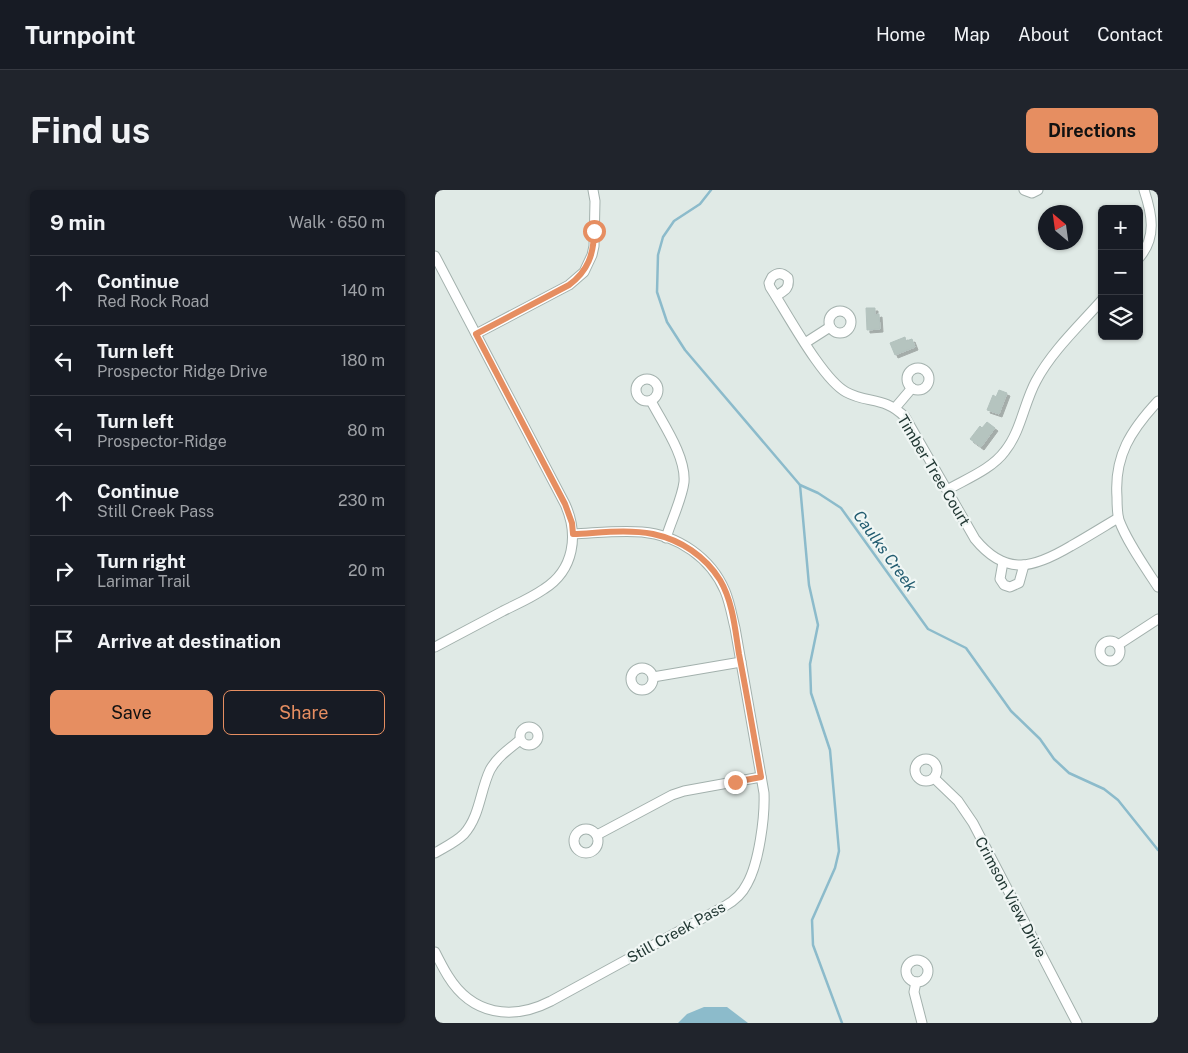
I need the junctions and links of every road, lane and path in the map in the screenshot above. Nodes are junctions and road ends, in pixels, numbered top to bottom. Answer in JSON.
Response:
{"nodes":[{"id":1,"x":1024,"y":190,"type":"edge"},
{"id":2,"x":1038,"y":190,"type":"edge"},
{"id":3,"x":1144,"y":190,"type":"edge"},
{"id":4,"x":595,"y":191,"type":"edge"},
{"id":5,"x":1143,"y":253,"type":"edge"},
{"id":6,"x":435,"y":256,"type":"edge"},
{"id":7,"x":776,"y":296,"type":"dead end"},
{"id":8,"x":1098,"y":305,"type":"edge"},
{"id":9,"x":830,"y":327,"type":"dead end"},
{"id":10,"x":476,"y":334,"type":"junction"},
{"id":11,"x":805,"y":343,"type":"junction"},
{"id":12,"x":912,"y":388,"type":"dead end"},
{"id":13,"x":651,"y":400,"type":"dead end"},
{"id":14,"x":1158,"y":401,"type":"edge"},
{"id":15,"x":895,"y":408,"type":"junction"},
{"id":16,"x":947,"y":490,"type":"junction"},
{"id":17,"x":1118,"y":518,"type":"junction"},
{"id":18,"x":573,"y":534,"type":"junction"},
{"id":19,"x":666,"y":538,"type":"junction"},
{"id":20,"x":1003,"y":562,"type":"junction"},
{"id":21,"x":1024,"y":566,"type":"junction"},
{"id":22,"x":1158,"y":587,"type":"edge"},
{"id":23,"x":1158,"y":619,"type":"edge"},
{"id":24,"x":1118,"y":645,"type":"dead end"},
{"id":25,"x":435,"y":647,"type":"edge"},
{"id":26,"x":741,"y":662,"type":"junction"},
{"id":27,"x":653,"y":677,"type":"dead end"},
{"id":28,"x":521,"y":740,"type":"dead end"},
{"id":29,"x":761,"y":777,"type":"junction"},
{"id":30,"x":934,"y":778,"type":"dead end"},
{"id":31,"x":597,"y":835,"type":"dead end"},
{"id":32,"x":435,"y":853,"type":"edge"},
{"id":33,"x":435,"y":952,"type":"edge"},
{"id":34,"x":916,"y":982,"type":"dead end"},
{"id":35,"x":922,"y":1023,"type":"edge"},
{"id":36,"x":1077,"y":1023,"type":"edge"}],
"edges":[{"from":1,"to":2,"type":"street"},
{"from":3,"to":5,"type":"street"},
{"from":4,"to":10,"type":"street"},
{"from":6,"to":10,"type":"street"},
{"from":7,"to":11,"type":"street","name":"Timber Tree Court"},
{"from":8,"to":16,"type":"street"},
{"from":9,"to":11,"type":"street"},
{"from":10,"to":18,"type":"street"},
{"from":11,"to":15,"type":"street","name":"Timber Tree Court"},
{"from":12,"to":15,"type":"street"},
{"from":13,"to":19,"type":"street"},
{"from":14,"to":17,"type":"street"},
{"from":15,"to":16,"type":"street","name":"Timber Tree Court"},
{"from":16,"to":20,"type":"street","name":"Timber Tree Court"},
{"from":17,"to":21,"type":"street","name":"Timber Tree Court"},
{"from":17,"to":22,"type":"street"},
{"from":18,"to":19,"type":"street","name":"Still Creek Pass"},
{"from":18,"to":25,"type":"street"},
{"from":19,"to":26,"type":"street","name":"Still Creek Pass"},
{"from":20,"to":21,"type":"street","name":"Timber Tree Court"},
{"from":20,"to":21,"type":"street"},
{"from":23,"to":24,"type":"street"},
{"from":26,"to":27,"type":"street"},
{"from":26,"to":29,"type":"street","name":"Still Creek Pass"},
{"from":28,"to":32,"type":"street"},
{"from":29,"to":31,"type":"street"},
{"from":29,"to":33,"type":"street","name":"Still Creek Pass"},
{"from":30,"to":36,"type":"street","name":"Crimson View Drive"},
{"from":34,"to":35,"type":"street"}]}
